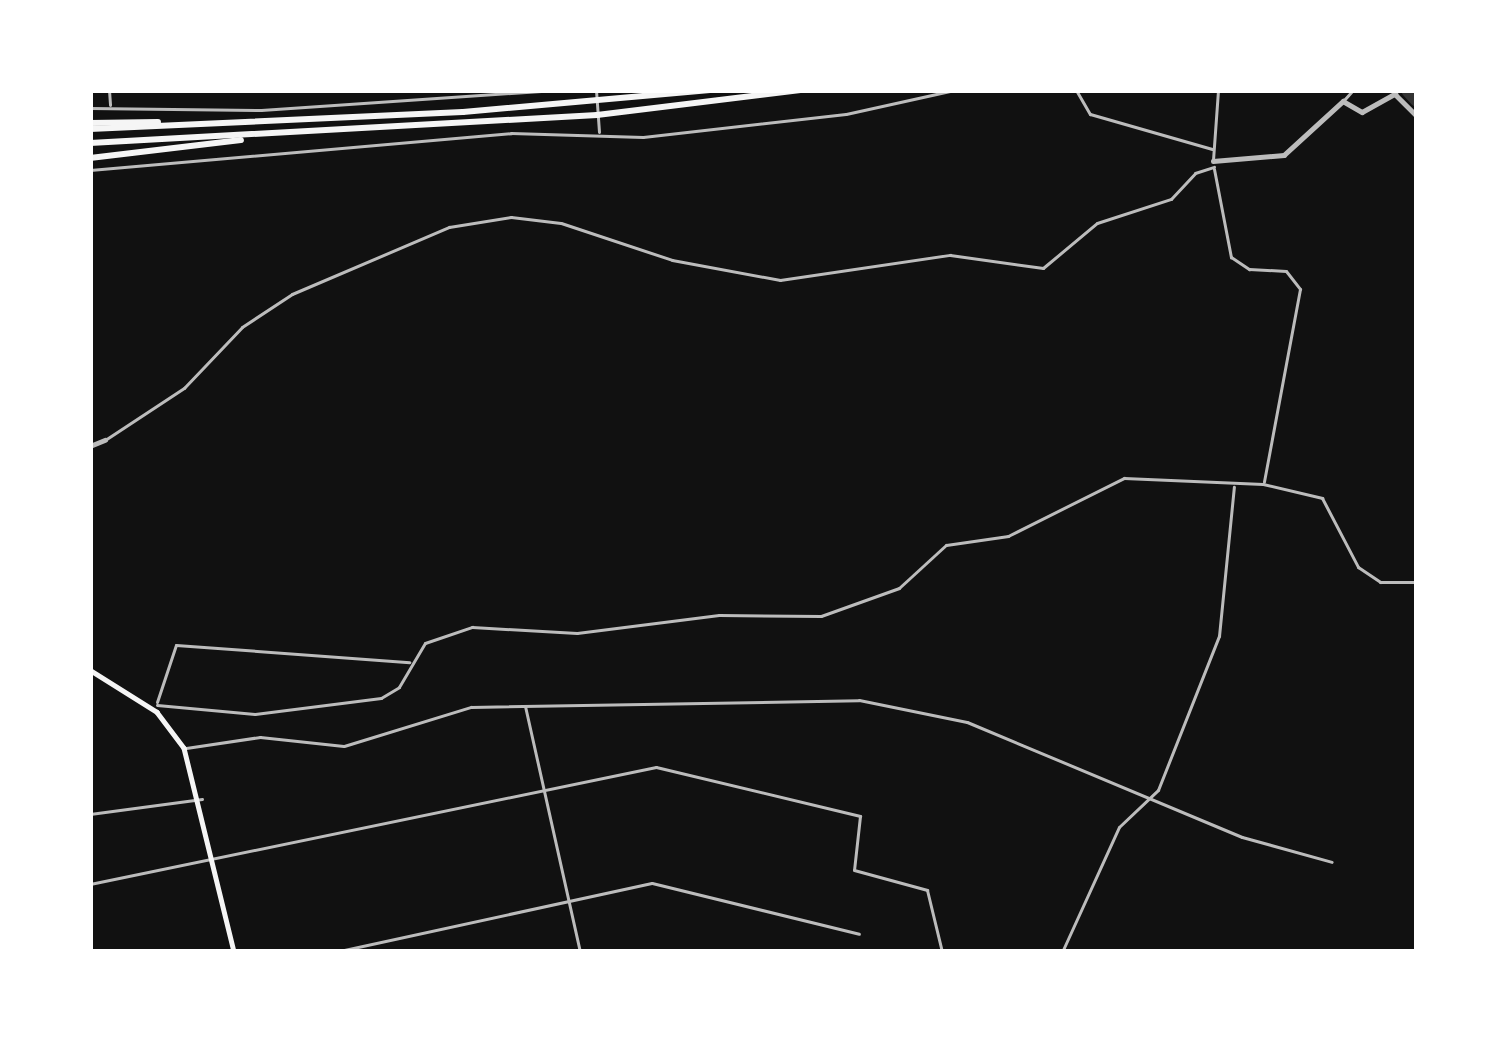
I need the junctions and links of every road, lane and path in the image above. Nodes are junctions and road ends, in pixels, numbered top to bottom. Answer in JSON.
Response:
{"nodes":[{"id":1,"x":110,"y":90,"type":"edge"},
{"id":2,"x":552,"y":90,"type":"edge"},
{"id":3,"x":596,"y":90,"type":"edge"},
{"id":4,"x":710,"y":90,"type":"edge"},
{"id":5,"x":800,"y":90,"type":"edge"},
{"id":6,"x":921,"y":90,"type":"edge"},
{"id":7,"x":954,"y":90,"type":"edge"},
{"id":8,"x":1076,"y":90,"type":"edge"},
{"id":9,"x":1218,"y":90,"type":"edge"},
{"id":10,"x":1352,"y":90,"type":"edge"},
{"id":11,"x":923,"y":101,"type":"junction"},
{"id":12,"x":1343,"y":101,"type":"junction"},
{"id":13,"x":110,"y":107,"type":"junction"},
{"id":14,"x":90,"y":108,"type":"edge"},
{"id":15,"x":1417,"y":116,"type":"edge"},
{"id":16,"x":90,"y":126,"type":"edge"},
{"id":17,"x":599,"y":134,"type":"junction"},
{"id":18,"x":274,"y":135,"type":"junction"},
{"id":19,"x":90,"y":143,"type":"edge"},
{"id":20,"x":1214,"y":149,"type":"junction"},
{"id":21,"x":90,"y":158,"type":"edge"},
{"id":22,"x":1214,"y":164,"type":"junction"},
{"id":23,"x":90,"y":170,"type":"edge"},
{"id":24,"x":105,"y":440,"type":"joint"},
{"id":25,"x":90,"y":444,"type":"edge"},
{"id":26,"x":1263,"y":484,"type":"junction"},
{"id":27,"x":1234,"y":488,"type":"junction"},
{"id":28,"x":1417,"y":583,"type":"edge"},
{"id":29,"x":411,"y":663,"type":"junction"},
{"id":30,"x":90,"y":670,"type":"edge"},
{"id":31,"x":524,"y":705,"type":"junction"},
{"id":32,"x":156,"y":708,"type":"junction"},
{"id":33,"x":184,"y":748,"type":"junction"},
{"id":34,"x":543,"y":789,"type":"junction"},
{"id":35,"x":202,"y":799,"type":"junction"},
{"id":36,"x":1152,"y":799,"type":"junction"},
{"id":37,"x":90,"y":814,"type":"edge"},
{"id":38,"x":215,"y":858,"type":"junction"},
{"id":39,"x":1332,"y":862,"type":"dead end"},
{"id":40,"x":90,"y":884,"type":"edge"},
{"id":41,"x":568,"y":902,"type":"junction"},
{"id":42,"x":859,"y":934,"type":"dead end"},
{"id":43,"x":234,"y":952,"type":"edge"},
{"id":44,"x":335,"y":952,"type":"edge"},
{"id":45,"x":580,"y":952,"type":"edge"},
{"id":46,"x":942,"y":952,"type":"edge"},
{"id":47,"x":1062,"y":952,"type":"edge"}],
"edges":[{"from":1,"to":13,"type":"street"},
{"from":2,"to":13,"type":"street"},
{"from":3,"to":17,"type":"street"},
{"from":4,"to":16,"type":"highway"},
{"from":5,"to":18,"type":"highway"},
{"from":6,"to":11,"type":"street"},
{"from":7,"to":11,"type":"street"},
{"from":8,"to":20,"type":"street"},
{"from":9,"to":20,"type":"street"},
{"from":10,"to":12,"type":"street"},
{"from":11,"to":17,"type":"street"},
{"from":12,"to":15,"type":"street"},
{"from":12,"to":22,"type":"street"},
{"from":13,"to":14,"type":"street"},
{"from":17,"to":23,"type":"street"},
{"from":18,"to":19,"type":"highway"},
{"from":18,"to":21,"type":"highway"},
{"from":20,"to":22,"type":"street"},
{"from":22,"to":24,"type":"street"},
{"from":22,"to":26,"type":"street"},
{"from":24,"to":25,"type":"street"},
{"from":26,"to":27,"type":"street"},
{"from":26,"to":28,"type":"street"},
{"from":27,"to":29,"type":"street"},
{"from":27,"to":36,"type":"street"},
{"from":29,"to":32,"type":"street"},
{"from":29,"to":32,"type":"street"},
{"from":30,"to":32,"type":"main road"},
{"from":31,"to":33,"type":"street"},
{"from":31,"to":34,"type":"street"},
{"from":31,"to":36,"type":"street"},
{"from":32,"to":33,"type":"main road"},
{"from":33,"to":35,"type":"main road"},
{"from":34,"to":38,"type":"street"},
{"from":34,"to":41,"type":"street"},
{"from":34,"to":46,"type":"street"},
{"from":35,"to":37,"type":"street"},
{"from":35,"to":38,"type":"main road"},
{"from":36,"to":39,"type":"street"},
{"from":36,"to":47,"type":"street"},
{"from":38,"to":40,"type":"street"},
{"from":38,"to":43,"type":"main road"},
{"from":41,"to":42,"type":"street"},
{"from":41,"to":44,"type":"street"},
{"from":41,"to":45,"type":"street"}]}
